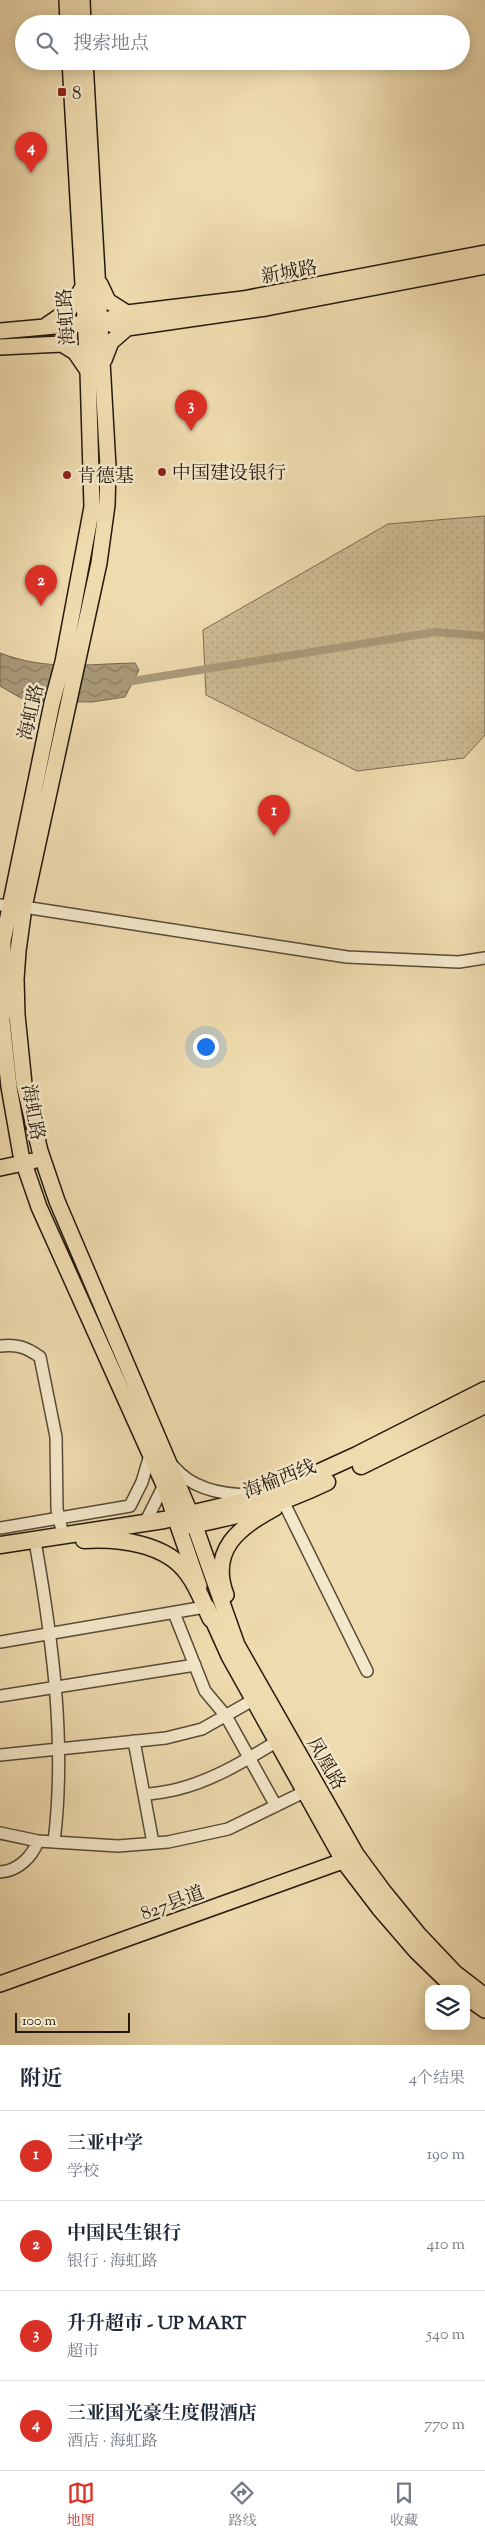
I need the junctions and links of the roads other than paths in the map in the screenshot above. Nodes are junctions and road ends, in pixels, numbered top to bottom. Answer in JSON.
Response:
{"nodes":[{"id":1,"x":67,"y":0,"type":"edge"},
{"id":2,"x":82,"y":0,"type":"edge"},
{"id":3,"x":68,"y":15,"type":"edge"},
{"id":4,"x":83,"y":15,"type":"edge"},
{"id":5,"x":71,"y":70,"type":"edge"},
{"id":6,"x":86,"y":70,"type":"edge"},
{"id":7,"x":485,"y":253,"type":"edge"},
{"id":8,"x":485,"y":266,"type":"edge"},
{"id":9,"x":97,"y":278,"type":"junction"},
{"id":10,"x":83,"y":287,"type":"junction"},
{"id":11,"x":127,"y":320,"type":"junction"},
{"id":12,"x":93,"y":322,"type":"junction"},
{"id":13,"x":41,"y":327,"type":"junction"},
{"id":14,"x":0,"y":331,"type":"edge"},
{"id":15,"x":0,"y":347,"type":"edge"},
{"id":16,"x":95,"y":369,"type":"junction"},
{"id":17,"x":70,"y":663,"type":"junction"},
{"id":18,"x":11,"y":906,"type":"edge"},
{"id":19,"x":485,"y":958,"type":"edge"},
{"id":20,"x":41,"y":1155,"type":"junction"},
{"id":21,"x":0,"y":1157,"type":"edge"},
{"id":22,"x":23,"y":1159,"type":"junction"},
{"id":23,"x":0,"y":1168,"type":"edge"},
{"id":24,"x":0,"y":1346,"type":"edge"},
{"id":25,"x":485,"y":1390,"type":"edge"},
{"id":26,"x":485,"y":1405,"type":"edge"},
{"id":27,"x":150,"y":1454,"type":"junction"},
{"id":28,"x":169,"y":1461,"type":"junction"},
{"id":29,"x":164,"y":1485,"type":"junction"},
{"id":30,"x":304,"y":1493,"type":"junction"},
{"id":31,"x":266,"y":1496,"type":"junction"},
{"id":32,"x":284,"y":1503,"type":"junction"},
{"id":33,"x":59,"y":1519,"type":"junction"},
{"id":34,"x":181,"y":1521,"type":"junction"},
{"id":35,"x":145,"y":1523,"type":"junction"},
{"id":36,"x":0,"y":1528,"type":"edge"},
{"id":37,"x":68,"y":1538,"type":"junction"},
{"id":38,"x":0,"y":1545,"type":"edge"},
{"id":39,"x":36,"y":1547,"type":"junction"},
{"id":40,"x":0,"y":1553,"type":"edge"},
{"id":41,"x":174,"y":1613,"type":"junction"},
{"id":42,"x":208,"y":1613,"type":"junction"},
{"id":43,"x":52,"y":1634,"type":"junction"},
{"id":44,"x":0,"y":1642,"type":"edge"},
{"id":45,"x":195,"y":1666,"type":"junction"},
{"id":46,"x":367,"y":1671,"type":"dead end"},
{"id":47,"x":55,"y":1687,"type":"junction"},
{"id":48,"x":0,"y":1696,"type":"edge"},
{"id":49,"x":253,"y":1700,"type":"junction"},
{"id":50,"x":268,"y":1703,"type":"junction"},
{"id":51,"x":226,"y":1716,"type":"junction"},
{"id":52,"x":134,"y":1741,"type":"junction"},
{"id":53,"x":276,"y":1742,"type":"junction"},
{"id":54,"x":58,"y":1748,"type":"junction"},
{"id":55,"x":0,"y":1755,"type":"edge"},
{"id":56,"x":250,"y":1758,"type":"junction"},
{"id":57,"x":304,"y":1792,"type":"junction"},
{"id":58,"x":144,"y":1795,"type":"junction"},
{"id":59,"x":276,"y":1806,"type":"junction"},
{"id":60,"x":0,"y":1833,"type":"edge"},
{"id":61,"x":38,"y":1841,"type":"junction"},
{"id":62,"x":54,"y":1842,"type":"junction"},
{"id":63,"x":153,"y":1843,"type":"junction"},
{"id":64,"x":350,"y":1858,"type":"junction"},
{"id":65,"x":0,"y":1872,"type":"edge"},
{"id":66,"x":0,"y":1984,"type":"edge"},
{"id":67,"x":451,"y":1985,"type":"edge"},
{"id":68,"x":485,"y":1996,"type":"edge"},
{"id":69,"x":470,"y":2000,"type":"edge"},
{"id":70,"x":485,"y":2010,"type":"edge"}],
"edges":[{"from":1,"to":3,"type":"main road"},
{"from":2,"to":4,"type":"main road"},
{"from":5,"to":10,"type":"main road","name":"海虹路"},
{"from":6,"to":9,"type":"main road","name":"海虹路"},
{"from":7,"to":11,"type":"main road","name":"新城路"},
{"from":8,"to":11,"type":"main road","name":"新城路"},
{"from":9,"to":11,"type":"main road"},
{"from":9,"to":12,"type":"main road","name":"海虹路"},
{"from":10,"to":12,"type":"main road","name":"海虹路"},
{"from":10,"to":13,"type":"main road"},
{"from":11,"to":12,"type":"main road","name":"新城路"},
{"from":11,"to":16,"type":"main road"},
{"from":12,"to":13,"type":"main road","name":"新城路"},
{"from":12,"to":16,"type":"main road","name":"海虹路"},
{"from":13,"to":14,"type":"main road","name":"新城路"},
{"from":15,"to":16,"type":"main road"},
{"from":16,"to":17,"type":"main road","name":"海虹路"},
{"from":17,"to":18,"type":"main road","name":"海虹路"},
{"from":17,"to":18,"type":"main road","name":"海虹路"},
{"from":18,"to":19,"type":"street"},
{"from":18,"to":20,"type":"main road","name":"海虹路"},
{"from":18,"to":22,"type":"main road","name":"海虹路"},
{"from":20,"to":22,"type":"main road"},
{"from":20,"to":28,"type":"main road","name":"海虹路"},
{"from":21,"to":22,"type":"main road"},
{"from":22,"to":23,"type":"main road"},
{"from":22,"to":27,"type":"main road","name":"海虹路"},
{"from":24,"to":33,"type":"street"},
{"from":25,"to":31,"type":"highway","name":"海榆西线"},
{"from":26,"to":30,"type":"highway","name":"海榆西线"},
{"from":27,"to":29,"type":"main road","name":"海虹路"},
{"from":27,"to":33,"type":"street"},
{"from":28,"to":31,"type":"street"},
{"from":28,"to":34,"type":"main road","name":"海虹路"},
{"from":29,"to":34,"type":"main road","name":"海虹路"},
{"from":29,"to":35,"type":"street"},
{"from":30,"to":32,"type":"main road"},
{"from":30,"to":34,"type":"highway","name":"海榆西线"},
{"from":31,"to":34,"type":"highway","name":"海榆西线"},
{"from":32,"to":46,"type":"street"},
{"from":32,"to":50,"type":"main road"},
{"from":33,"to":36,"type":"street"},
{"from":33,"to":37,"type":"street"},
{"from":34,"to":35,"type":"highway","name":"凤凰路"},
{"from":34,"to":37,"type":"highway","name":"海榆西线"},
{"from":34,"to":42,"type":"main road","name":"凤凰路"},
{"from":34,"to":50,"type":"main road","name":"凤凰路"},
{"from":35,"to":37,"type":"highway","name":"凤凰路"},
{"from":37,"to":38,"type":"highway","name":"凤凰路"},
{"from":37,"to":39,"type":"highway","name":"凤凰路"},
{"from":37,"to":42,"type":"highway","name":"凤凰路"},
{"from":39,"to":40,"type":"highway","name":"凤凰路"},
{"from":39,"to":43,"type":"street"},
{"from":41,"to":42,"type":"street"},
{"from":41,"to":43,"type":"street"},
{"from":41,"to":45,"type":"street"},
{"from":42,"to":49,"type":"main road","name":"凤凰路"},
{"from":43,"to":44,"type":"street"},
{"from":43,"to":47,"type":"street"},
{"from":45,"to":47,"type":"street"},
{"from":45,"to":51,"type":"street"},
{"from":47,"to":48,"type":"street"},
{"from":47,"to":54,"type":"street"},
{"from":49,"to":51,"type":"street"},
{"from":49,"to":53,"type":"main road","name":"凤凰路"},
{"from":50,"to":64,"type":"main road","name":"凤凰路"},
{"from":51,"to":52,"type":"street"},
{"from":51,"to":56,"type":"street"},
{"from":52,"to":54,"type":"street"},
{"from":52,"to":58,"type":"street"},
{"from":53,"to":56,"type":"street"},
{"from":53,"to":57,"type":"main road","name":"凤凰路"},
{"from":54,"to":55,"type":"street"},
{"from":54,"to":62,"type":"street"},
{"from":56,"to":58,"type":"street"},
{"from":56,"to":59,"type":"street"},
{"from":57,"to":59,"type":"street"},
{"from":57,"to":64,"type":"main road","name":"凤凰路"},
{"from":58,"to":63,"type":"street"},
{"from":59,"to":63,"type":"street"},
{"from":60,"to":61,"type":"street"},
{"from":61,"to":62,"type":"street"},
{"from":61,"to":65,"type":"street"},
{"from":62,"to":63,"type":"street"},
{"from":64,"to":66,"type":"main road","name":"827县道"},
{"from":64,"to":67,"type":"main road","name":"凤凰路"},
{"from":64,"to":68,"type":"main road","name":"凤凰路"},
{"from":69,"to":70,"type":"main road"}]}
